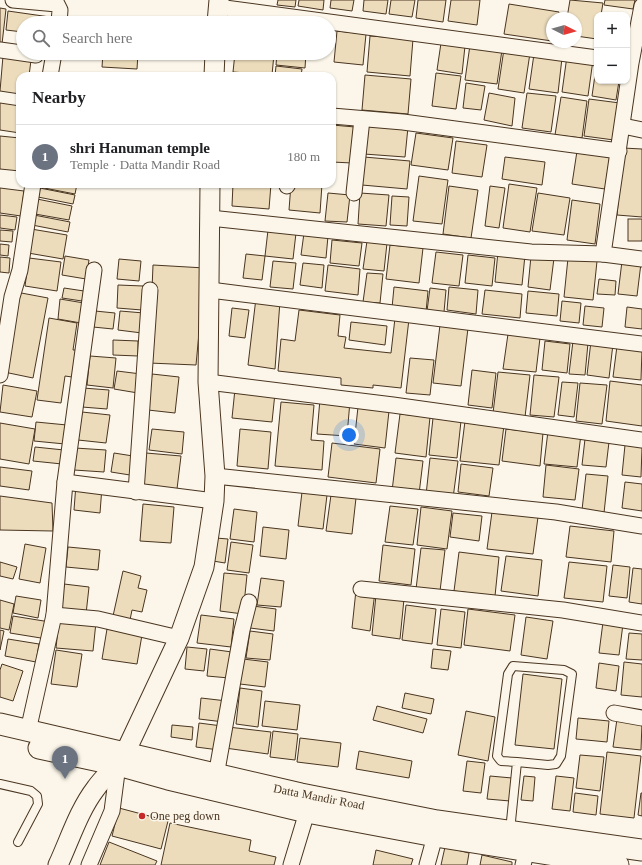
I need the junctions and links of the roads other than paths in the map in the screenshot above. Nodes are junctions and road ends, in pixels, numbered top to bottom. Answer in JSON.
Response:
{"nodes":[{"id":1,"x":13,"y":0,"type":"edge"},
{"id":2,"x":57,"y":2,"type":"edge"},
{"id":3,"x":642,"y":6,"type":"edge"},
{"id":4,"x":218,"y":10,"type":"edge"},
{"id":5,"x":60,"y":16,"type":"edge"},
{"id":6,"x":265,"y":16,"type":"edge"},
{"id":7,"x":336,"y":25,"type":"edge"},
{"id":8,"x":640,"y":35,"type":"edge"},
{"id":9,"x":0,"y":50,"type":"edge"},
{"id":10,"x":16,"y":52,"type":"edge"},
{"id":11,"x":594,"y":58,"type":"edge"},
{"id":12,"x":53,"y":60,"type":"edge"},
{"id":13,"x":215,"y":60,"type":"edge"},
{"id":14,"x":630,"y":60,"type":"edge"},
{"id":15,"x":51,"y":72,"type":"edge"},
{"id":16,"x":214,"y":72,"type":"edge"},
{"id":17,"x":627,"y":84,"type":"edge"},
{"id":18,"x":336,"y":116,"type":"edge"},
{"id":19,"x":362,"y":119,"type":"junction"},
{"id":20,"x":623,"y":126,"type":"junction"},
{"id":21,"x":642,"y":130,"type":"edge"},
{"id":22,"x":619,"y":151,"type":"junction"},
{"id":23,"x":32,"y":188,"type":"edge"},
{"id":24,"x":210,"y":188,"type":"edge"},
{"id":25,"x":354,"y":193,"type":"dead end"},
{"id":26,"x":210,"y":218,"type":"junction"},
{"id":27,"x":603,"y":254,"type":"junction"},
{"id":28,"x":642,"y":260,"type":"edge"},
{"id":29,"x":94,"y":270,"type":"dead end"},
{"id":30,"x":150,"y":290,"type":"dead end"},
{"id":31,"x":210,"y":290,"type":"junction"},
{"id":32,"x":642,"y":344,"type":"edge"},
{"id":33,"x":0,"y":375,"type":"edge"},
{"id":34,"x":208,"y":382,"type":"junction"},
{"id":35,"x":642,"y":440,"type":"edge"},
{"id":36,"x":215,"y":476,"type":"junction"},
{"id":37,"x":65,"y":482,"type":"junction"},
{"id":38,"x":136,"y":492,"type":"junction"},
{"id":39,"x":214,"y":501,"type":"junction"},
{"id":40,"x":642,"y":526,"type":"edge"},
{"id":41,"x":361,"y":589,"type":"dead end"},
{"id":42,"x":249,"y":602,"type":"dead end"},
{"id":43,"x":54,"y":615,"type":"junction"},
{"id":44,"x":642,"y":623,"type":"edge"},
{"id":45,"x":179,"y":638,"type":"junction"},
{"id":46,"x":614,"y":713,"type":"dead end"},
{"id":47,"x":642,"y":718,"type":"edge"},
{"id":48,"x":0,"y":724,"type":"edge"},
{"id":49,"x":28,"y":731,"type":"junction"},
{"id":50,"x":0,"y":738,"type":"edge"},
{"id":51,"x":122,"y":759,"type":"junction"},
{"id":52,"x":517,"y":762,"type":"junction"},
{"id":53,"x":216,"y":776,"type":"junction"},
{"id":54,"x":0,"y":784,"type":"edge"},
{"id":55,"x":307,"y":812,"type":"junction"},
{"id":56,"x":510,"y":831,"type":"junction"},
{"id":57,"x":435,"y":836,"type":"junction"},
{"id":58,"x":18,"y":842,"type":"dead end"},
{"id":59,"x":642,"y":850,"type":"edge"},
{"id":60,"x":525,"y":858,"type":"edge"},
{"id":61,"x":611,"y":864,"type":"edge"},
{"id":62,"x":58,"y":865,"type":"edge"},
{"id":63,"x":89,"y":865,"type":"edge"},
{"id":64,"x":291,"y":865,"type":"edge"},
{"id":65,"x":427,"y":865,"type":"edge"}],
"edges":[{"from":1,"to":2,"type":"street"},
{"from":2,"to":5,"type":"street"},
{"from":3,"to":8,"type":"street"},
{"from":4,"to":6,"type":"street"},
{"from":7,"to":11,"type":"street"},
{"from":8,"to":14,"type":"street"},
{"from":9,"to":10,"type":"street"},
{"from":12,"to":15,"type":"street"},
{"from":13,"to":16,"type":"street"},
{"from":17,"to":20,"type":"street"},
{"from":18,"to":19,"type":"street"},
{"from":19,"to":22,"type":"street"},
{"from":19,"to":25,"type":"street"},
{"from":20,"to":21,"type":"street"},
{"from":20,"to":22,"type":"street"},
{"from":22,"to":27,"type":"street"},
{"from":23,"to":33,"type":"street"},
{"from":24,"to":26,"type":"street"},
{"from":26,"to":27,"type":"street"},
{"from":26,"to":31,"type":"street"},
{"from":27,"to":28,"type":"street"},
{"from":29,"to":37,"type":"street"},
{"from":30,"to":38,"type":"street"},
{"from":31,"to":32,"type":"street"},
{"from":31,"to":34,"type":"street"},
{"from":34,"to":35,"type":"street"},
{"from":34,"to":36,"type":"street"},
{"from":36,"to":39,"type":"street"},
{"from":36,"to":40,"type":"street"},
{"from":37,"to":38,"type":"street"},
{"from":37,"to":43,"type":"street"},
{"from":38,"to":39,"type":"street"},
{"from":39,"to":45,"type":"street"},
{"from":41,"to":44,"type":"street"},
{"from":42,"to":53,"type":"street"},
{"from":43,"to":45,"type":"street"},
{"from":43,"to":49,"type":"street"},
{"from":45,"to":51,"type":"street"},
{"from":46,"to":47,"type":"street"},
{"from":48,"to":49,"type":"main road","name":"Datta Mandir Road"},
{"from":49,"to":51,"type":"main road","name":"Datta Mandir Road"},
{"from":50,"to":51,"type":"main road","name":"Datta Mandir Road"},
{"from":51,"to":53,"type":"main road","name":"Datta Mandir Road"},
{"from":51,"to":55,"type":"main road","name":"Datta Mandir Road"},
{"from":51,"to":62,"type":"street"},
{"from":51,"to":63,"type":"street"},
{"from":52,"to":52,"type":"lane"},
{"from":52,"to":56,"type":"lane"},
{"from":53,"to":56,"type":"main road","name":"Datta Mandir Road"},
{"from":54,"to":58,"type":"lane"},
{"from":55,"to":57,"type":"main road","name":"Datta Mandir Road"},
{"from":55,"to":64,"type":"street"},
{"from":56,"to":59,"type":"main road","name":"Datta Mandir Road"},
{"from":57,"to":60,"type":"main road","name":"Datta Mandir Road"},
{"from":57,"to":65,"type":"street"},
{"from":60,"to":61,"type":"main road","name":"Datta Mandir Road"}]}
